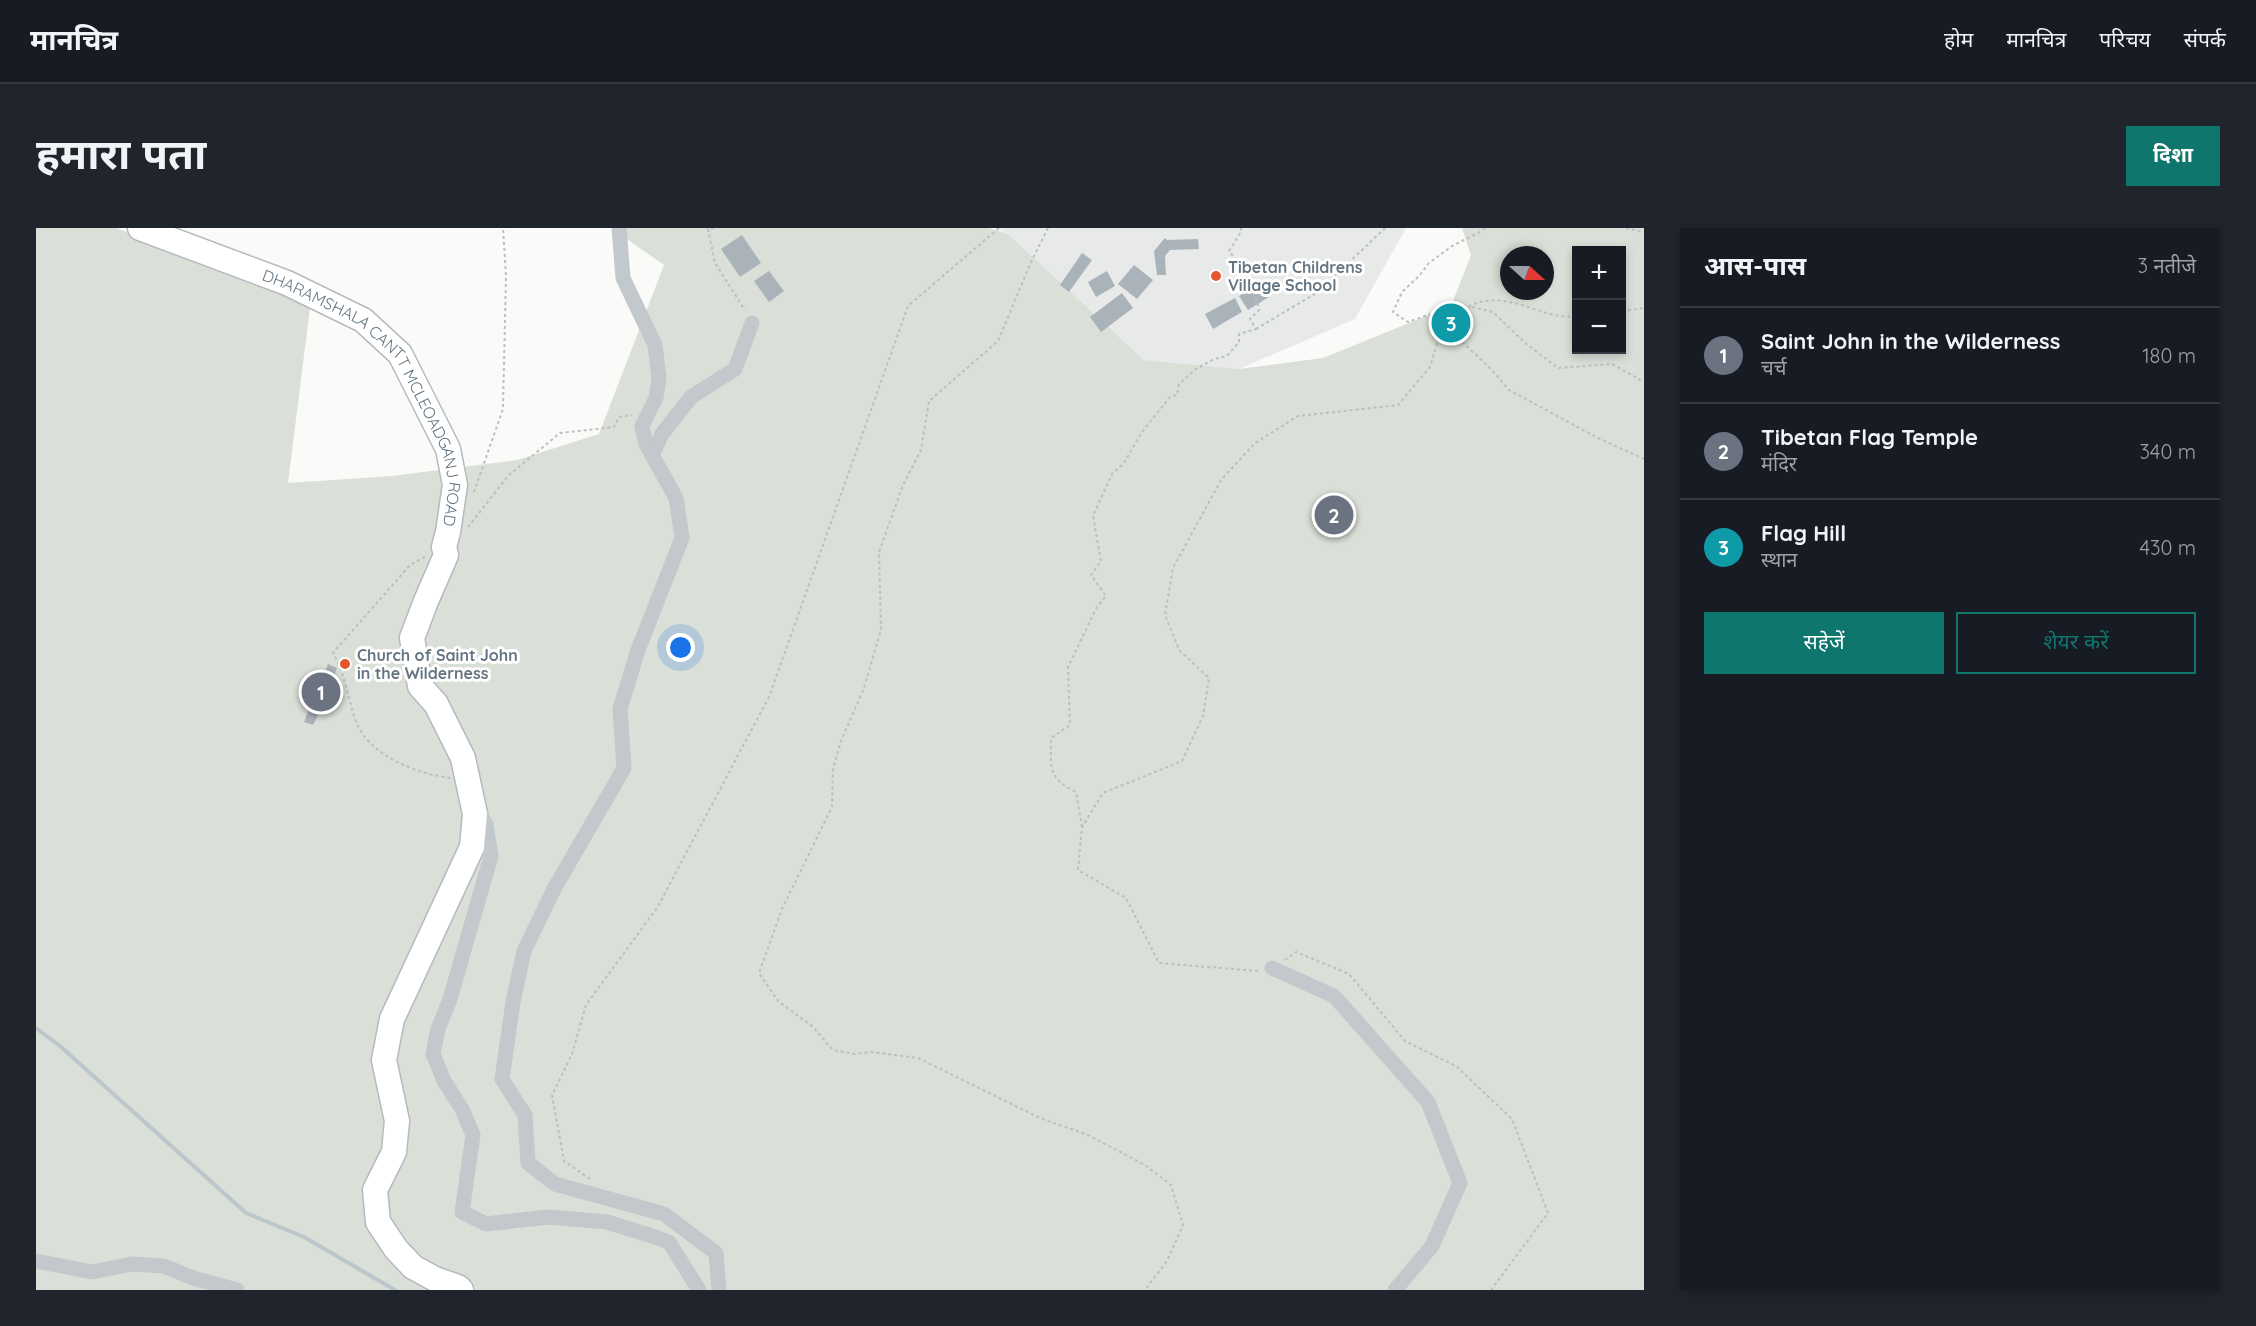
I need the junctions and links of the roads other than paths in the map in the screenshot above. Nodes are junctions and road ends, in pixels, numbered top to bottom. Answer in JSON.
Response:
{"nodes":[{"id":1,"x":140,"y":228,"type":"edge"},
{"id":2,"x":619,"y":228,"type":"edge"},
{"id":3,"x":752,"y":322,"type":"road end"},
{"id":4,"x":652,"y":454,"type":"junction"},
{"id":5,"x":468,"y":787,"type":"junction"},
{"id":6,"x":1272,"y":968,"type":"road end"},
{"id":7,"x":36,"y":1261,"type":"edge"},
{"id":8,"x":237,"y":1290,"type":"edge"},
{"id":9,"x":461,"y":1290,"type":"edge"},
{"id":10,"x":699,"y":1290,"type":"edge"},
{"id":11,"x":719,"y":1290,"type":"edge"},
{"id":12,"x":1395,"y":1290,"type":"edge"}],
"edges":[{"from":1,"to":5,"type":"main road","name":"DHARAMSHALA CANTT MCLEOADGANJ ROAD"},
{"from":2,"to":4,"type":"street"},
{"from":3,"to":4,"type":"street"},
{"from":4,"to":11,"type":"street"},
{"from":5,"to":9,"type":"main road","name":"DHARAMSHALA CANTT MCLEOADGANJ ROAD"},
{"from":5,"to":10,"type":"street"},
{"from":6,"to":12,"type":"street"},
{"from":7,"to":8,"type":"street"}]}
